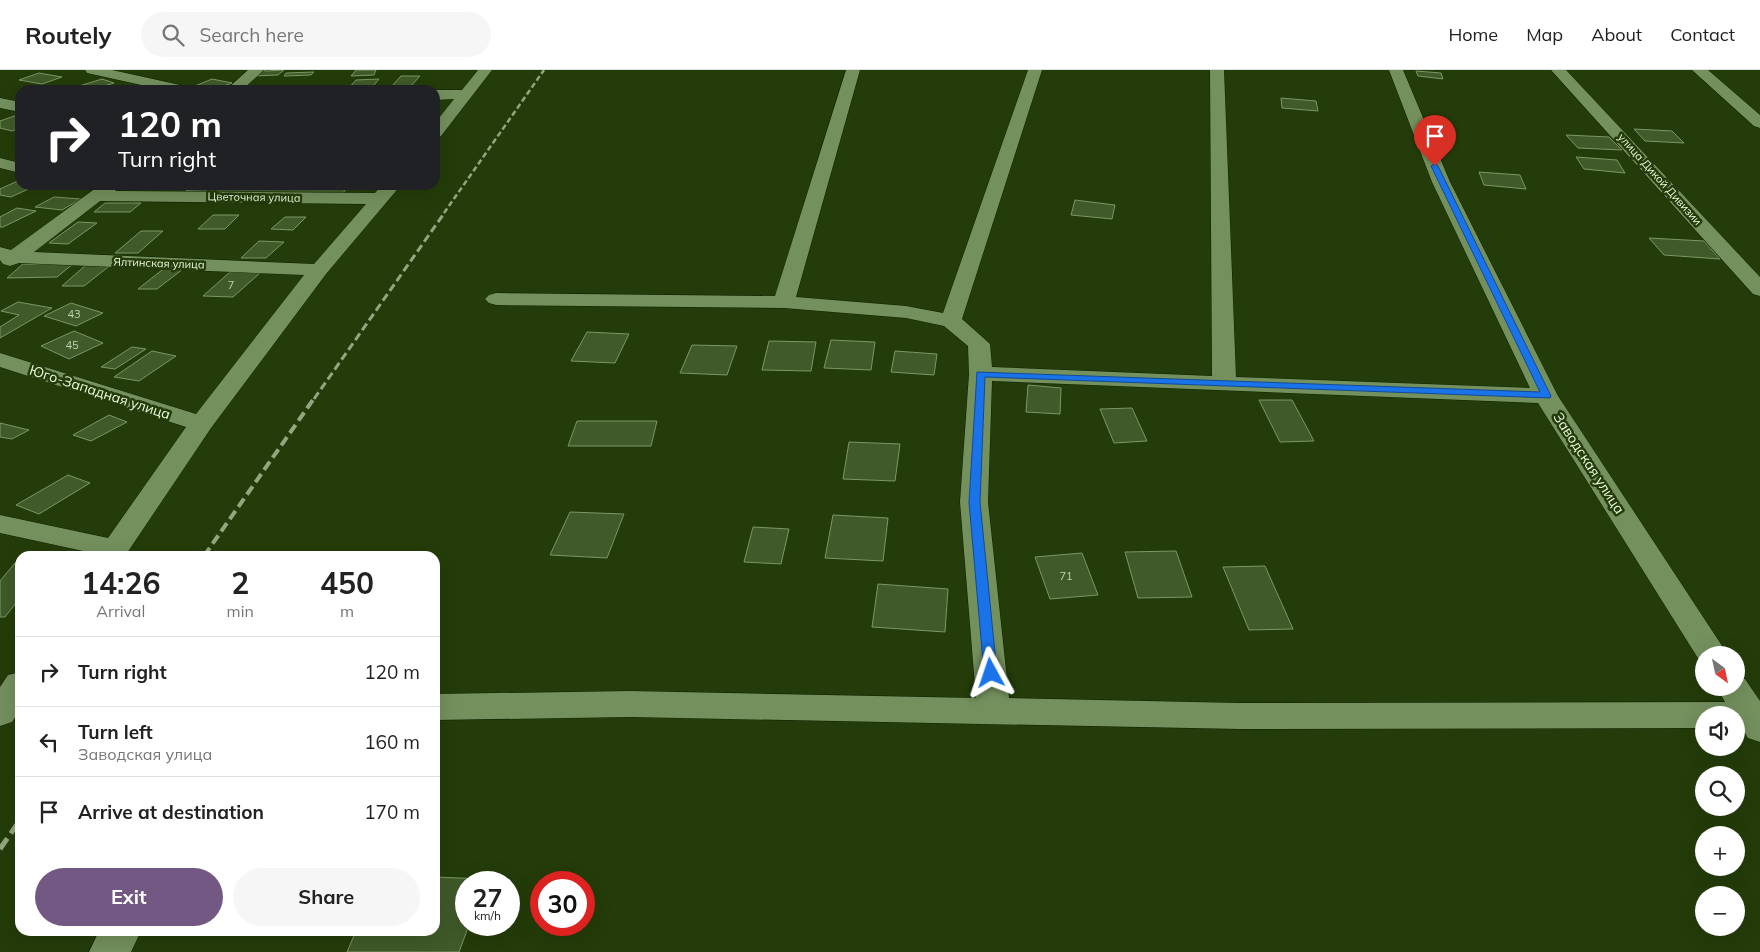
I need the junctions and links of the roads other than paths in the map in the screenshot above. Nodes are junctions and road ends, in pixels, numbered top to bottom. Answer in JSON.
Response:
{"nodes":[{"id":1,"x":92,"y":70,"type":"edge"},
{"id":2,"x":257,"y":70,"type":"edge"},
{"id":3,"x":485,"y":70,"type":"edge"},
{"id":4,"x":852,"y":70,"type":"edge"},
{"id":5,"x":1035,"y":70,"type":"edge"},
{"id":6,"x":1217,"y":70,"type":"edge"},
{"id":7,"x":1396,"y":70,"type":"edge"},
{"id":8,"x":1558,"y":70,"type":"edge"},
{"id":9,"x":1699,"y":70,"type":"edge"},
{"id":10,"x":161,"y":85,"type":"edge"},
{"id":11,"x":239,"y":85,"type":"edge"},
{"id":12,"x":467,"y":94,"type":"junction"},
{"id":13,"x":440,"y":95,"type":"edge"},
{"id":14,"x":0,"y":103,"type":"edge"},
{"id":15,"x":15,"y":106,"type":"edge"},
{"id":16,"x":1760,"y":123,"type":"edge"},
{"id":17,"x":440,"y":127,"type":"edge"},
{"id":18,"x":0,"y":164,"type":"edge"},
{"id":19,"x":15,"y":167,"type":"edge"},
{"id":20,"x":100,"y":190,"type":"edge"},
{"id":21,"x":196,"y":190,"type":"edge"},
{"id":22,"x":386,"y":192,"type":"edge"},
{"id":23,"x":5,"y":259,"type":"edge"},
{"id":24,"x":319,"y":270,"type":"junction"},
{"id":25,"x":1760,"y":290,"type":"edge"},
{"id":26,"x":496,"y":299,"type":"dead end"},
{"id":27,"x":784,"y":302,"type":"junction"},
{"id":28,"x":951,"y":321,"type":"junction"},
{"id":29,"x":0,"y":360,"type":"edge"},
{"id":30,"x":980,"y":374,"type":"junction"},
{"id":31,"x":1224,"y":382,"type":"junction"},
{"id":32,"x":1546,"y":396,"type":"junction"},
{"id":33,"x":201,"y":424,"type":"junction"},
{"id":34,"x":0,"y":524,"type":"edge"},
{"id":35,"x":104,"y":551,"type":"edge"},
{"id":36,"x":113,"y":551,"type":"edge"},
{"id":37,"x":1706,"y":646,"type":"edge"},
{"id":38,"x":15,"y":691,"type":"edge"},
{"id":39,"x":1739,"y":696,"type":"edge"},
{"id":40,"x":440,"y":707,"type":"edge"},
{"id":41,"x":994,"y":711,"type":"junction"},
{"id":42,"x":0,"y":713,"type":"edge"},
{"id":43,"x":1757,"y":719,"type":"edge"},
{"id":44,"x":118,"y":936,"type":"edge"},
{"id":45,"x":109,"y":952,"type":"edge"}],
"edges":[{"from":1,"to":10,"type":"street"},
{"from":2,"to":11,"type":"street"},
{"from":3,"to":12,"type":"street"},
{"from":4,"to":27,"type":"street"},
{"from":5,"to":28,"type":"street"},
{"from":6,"to":31,"type":"street"},
{"from":7,"to":32,"type":"street","name":"Заводская улица"},
{"from":8,"to":25,"type":"street","name":"улица Дикой Дивизии"},
{"from":9,"to":16,"type":"street"},
{"from":12,"to":13,"type":"street"},
{"from":12,"to":17,"type":"street"},
{"from":14,"to":15,"type":"street"},
{"from":18,"to":19,"type":"street"},
{"from":20,"to":23,"type":"street"},
{"from":21,"to":22,"type":"street","name":"Цветочная улица"},
{"from":22,"to":24,"type":"street"},
{"from":23,"to":24,"type":"street","name":"Ялтинская улица"},
{"from":24,"to":33,"type":"street"},
{"from":26,"to":27,"type":"street"},
{"from":27,"to":28,"type":"street"},
{"from":28,"to":30,"type":"street"},
{"from":29,"to":33,"type":"street","name":"Юго-Западная улица"},
{"from":30,"to":31,"type":"street"},
{"from":30,"to":41,"type":"street"},
{"from":31,"to":32,"type":"street"},
{"from":32,"to":37,"type":"street","name":"Заводская улица"},
{"from":33,"to":36,"type":"street"},
{"from":34,"to":35,"type":"street"},
{"from":38,"to":42,"type":"street"},
{"from":39,"to":43,"type":"street"},
{"from":40,"to":41,"type":"street"},
{"from":41,"to":43,"type":"street"},
{"from":44,"to":45,"type":"street"}]}
